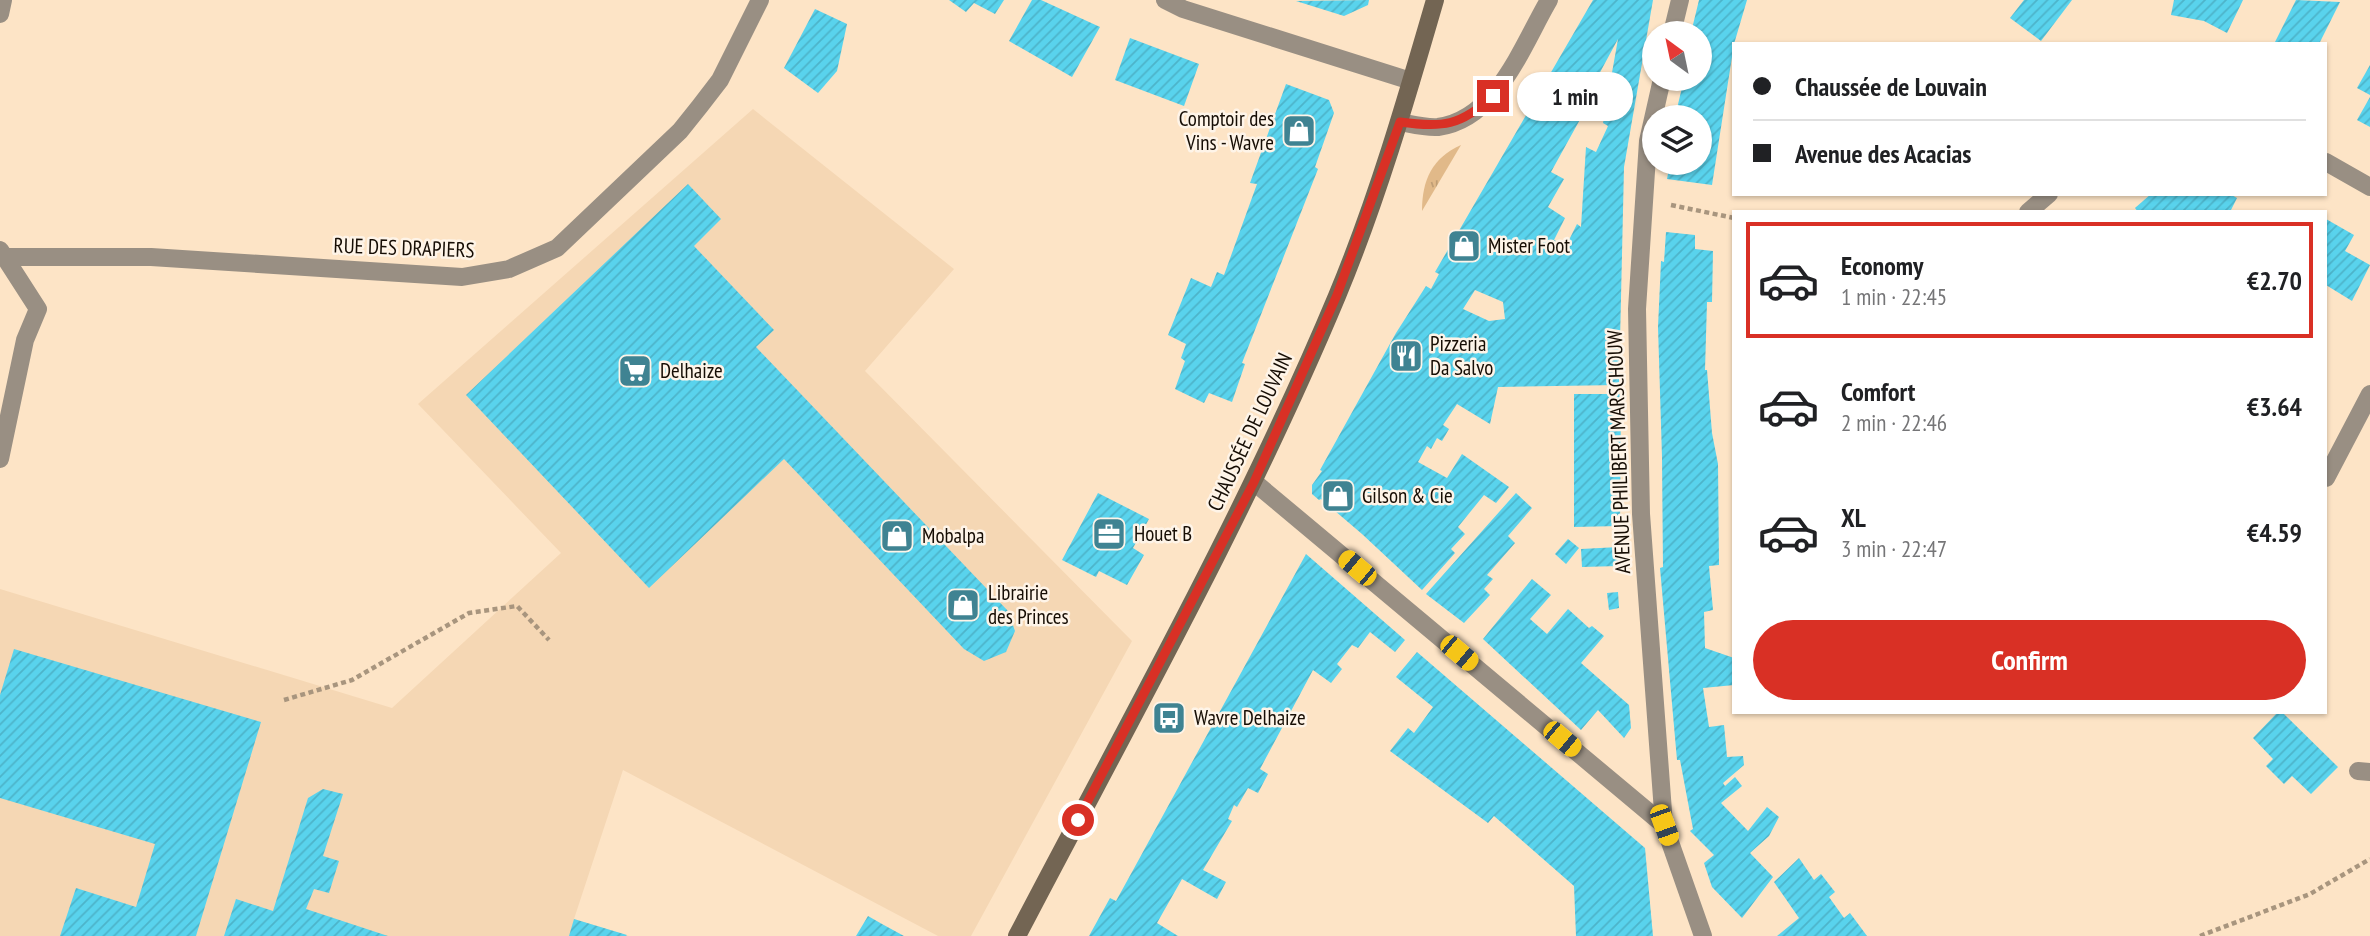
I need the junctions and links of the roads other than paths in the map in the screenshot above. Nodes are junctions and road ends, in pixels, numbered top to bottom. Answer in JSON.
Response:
{"nodes":[{"id":1,"x":3,"y":0,"type":"edge"},
{"id":2,"x":760,"y":0,"type":"edge"},
{"id":3,"x":1165,"y":0,"type":"edge"},
{"id":4,"x":1434,"y":0,"type":"edge"},
{"id":5,"x":1549,"y":0,"type":"edge"},
{"id":6,"x":1680,"y":0,"type":"edge"},
{"id":7,"x":0,"y":14,"type":"edge"},
{"id":8,"x":1675,"y":21,"type":"edge"},
{"id":9,"x":1411,"y":80,"type":"junction"},
{"id":10,"x":1659,"y":91,"type":"edge"},
{"id":11,"x":1400,"y":122,"type":"junction"},
{"id":12,"x":2327,"y":164,"type":"edge"},
{"id":13,"x":2370,"y":187,"type":"edge"},
{"id":14,"x":2047,"y":196,"type":"edge"},
{"id":15,"x":2030,"y":210,"type":"edge"},
{"id":16,"x":2,"y":253,"type":"edge"},
{"id":17,"x":2370,"y":394,"type":"edge"},
{"id":18,"x":0,"y":459,"type":"edge"},
{"id":19,"x":2327,"y":476,"type":"edge"},
{"id":20,"x":1254,"y":482,"type":"junction"},
{"id":21,"x":1664,"y":825,"type":"junction"},
{"id":22,"x":1017,"y":936,"type":"edge"},
{"id":23,"x":1703,"y":936,"type":"edge"}],
"edges":[{"from":1,"to":7,"type":"street"},
{"from":2,"to":16,"type":"street","name":"RUE DES DRAPIERS"},
{"from":3,"to":9,"type":"street"},
{"from":4,"to":9,"type":"main road","name":"CHAUSSÉE DE LOUVAIN"},
{"from":5,"to":11,"type":"street"},
{"from":6,"to":8,"type":"street"},
{"from":9,"to":11,"type":"main road","name":"CHAUSSÉE DE LOUVAIN"},
{"from":10,"to":21,"type":"street","name":"AVENUE PHILIBERT MARSCHOUW"},
{"from":11,"to":20,"type":"main road","name":"CHAUSSÉE DE LOUVAIN"},
{"from":12,"to":13,"type":"street"},
{"from":14,"to":15,"type":"street"},
{"from":16,"to":18,"type":"street"},
{"from":17,"to":19,"type":"street"},
{"from":20,"to":21,"type":"street"},
{"from":20,"to":22,"type":"main road","name":"CHAUSSÉE DE LOUVAIN"},
{"from":21,"to":23,"type":"street","name":"AVENUE PHILIBERT MARSCHOUW"}]}
